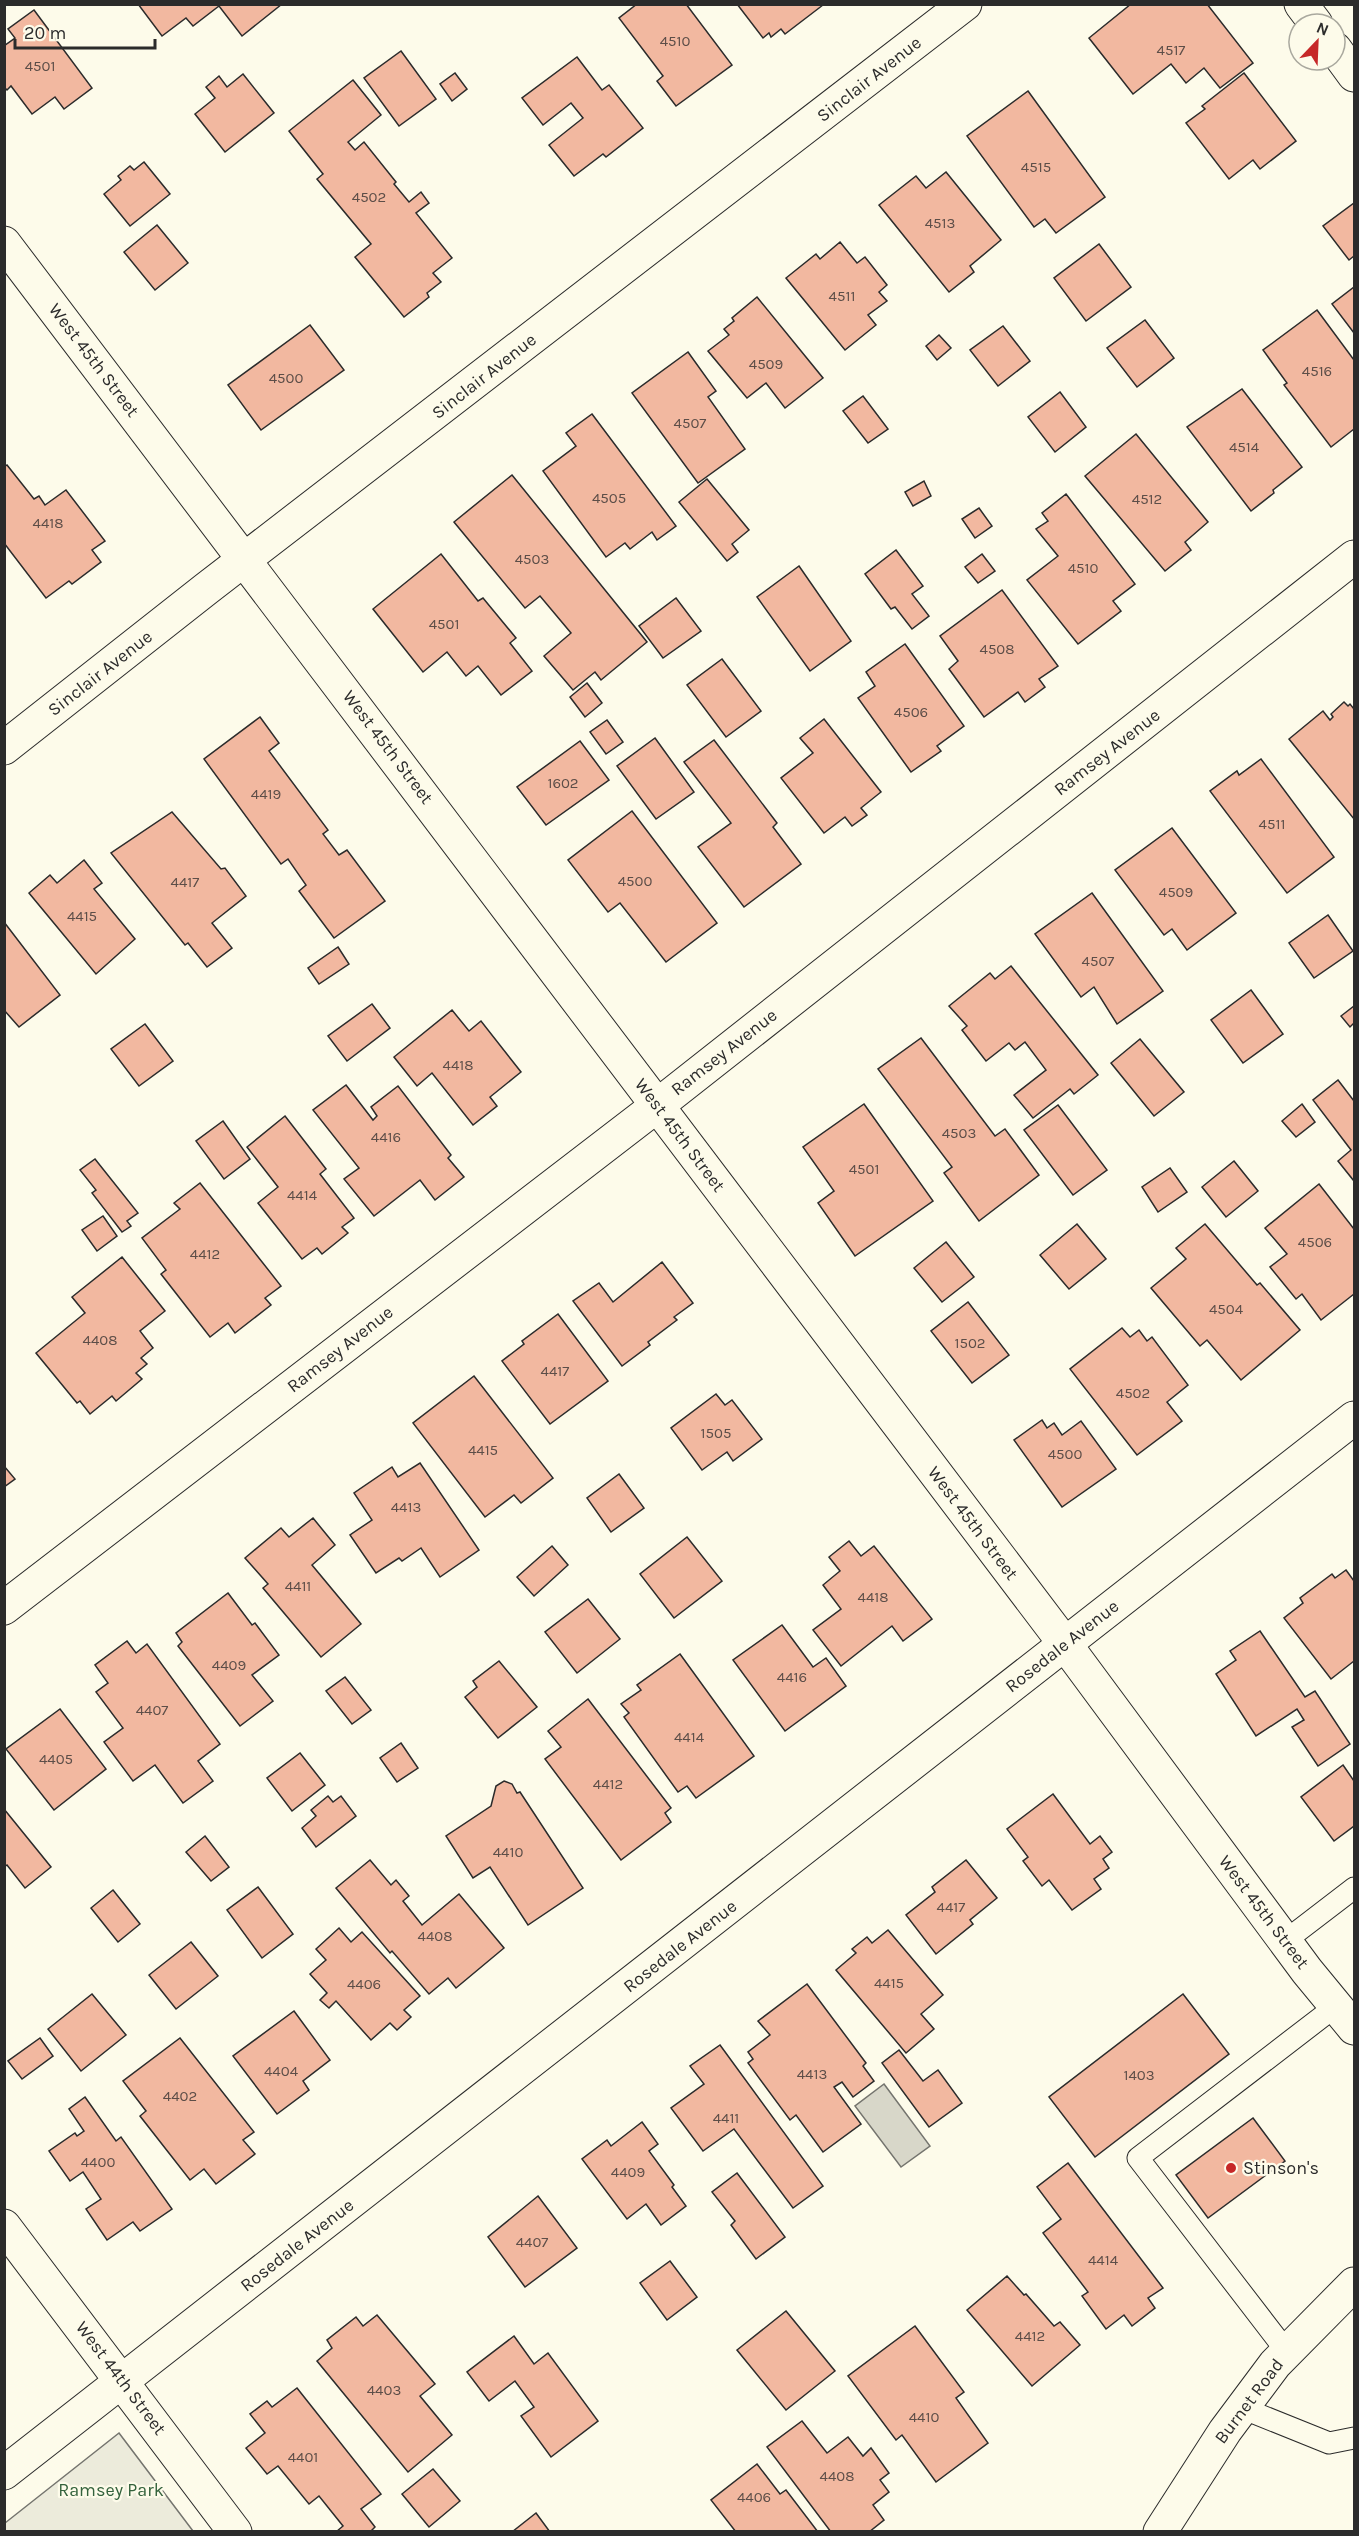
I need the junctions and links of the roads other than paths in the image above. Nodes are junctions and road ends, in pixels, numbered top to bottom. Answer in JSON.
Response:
{"nodes":[{"id":1,"x":965,"y":4,"type":"edge"},
{"id":2,"x":4,"y":243,"type":"edge"},
{"id":3,"x":1354,"y":557,"type":"edge"},
{"id":4,"x":246,"y":560,"type":"junction"},
{"id":5,"x":4,"y":748,"type":"edge"},
{"id":6,"x":657,"y":1105,"type":"junction"},
{"id":7,"x":1354,"y":1418,"type":"edge"},
{"id":8,"x":4,"y":1608,"type":"edge"},
{"id":9,"x":1065,"y":1644,"type":"junction"},
{"id":10,"x":1354,"y":1888,"type":"edge"},
{"id":11,"x":1285,"y":1941,"type":"junction"},
{"id":12,"x":1346,"y":2017,"type":"edge"},
{"id":13,"x":4,"y":2226,"type":"edge"},
{"id":14,"x":1354,"y":2284,"type":"edge"},
{"id":15,"x":1287,"y":2352,"type":"junction"},
{"id":16,"x":123,"y":2381,"type":"junction"},
{"id":17,"x":1242,"y":2408,"type":"junction"},
{"id":18,"x":1354,"y":2438,"type":"edge"},
{"id":19,"x":4,"y":2473,"type":"edge"},
{"id":20,"x":235,"y":2532,"type":"edge"},
{"id":21,"x":1160,"y":2532,"type":"edge"}],
"edges":[{"from":1,"to":4,"type":"street","name":"Sinclair Avenue"},
{"from":2,"to":4,"type":"street","name":"West 45th Street"},
{"from":3,"to":6,"type":"street","name":"Ramsey Avenue"},
{"from":4,"to":5,"type":"street","name":"Sinclair Avenue"},
{"from":4,"to":6,"type":"street","name":"West 45th Street"},
{"from":6,"to":8,"type":"street","name":"Ramsey Avenue"},
{"from":6,"to":9,"type":"street","name":"West 45th Street"},
{"from":7,"to":9,"type":"street","name":"Rosedale Avenue"},
{"from":9,"to":11,"type":"street","name":"West 45th Street"},
{"from":9,"to":16,"type":"street","name":"Rosedale Avenue"},
{"from":10,"to":11,"type":"lane"},
{"from":11,"to":12,"type":"street","name":"West 45th Street"},
{"from":12,"to":15,"type":"lane"},
{"from":13,"to":16,"type":"street","name":"West 44th Street"},
{"from":14,"to":15,"type":"street","name":"Burnet Road"},
{"from":15,"to":17,"type":"street","name":"Burnet Road"},
{"from":16,"to":19,"type":"street","name":"Rosedale Avenue"},
{"from":16,"to":20,"type":"street","name":"West 44th Street"},
{"from":17,"to":18,"type":"lane"},
{"from":17,"to":21,"type":"street","name":"Burnet Road"}]}
